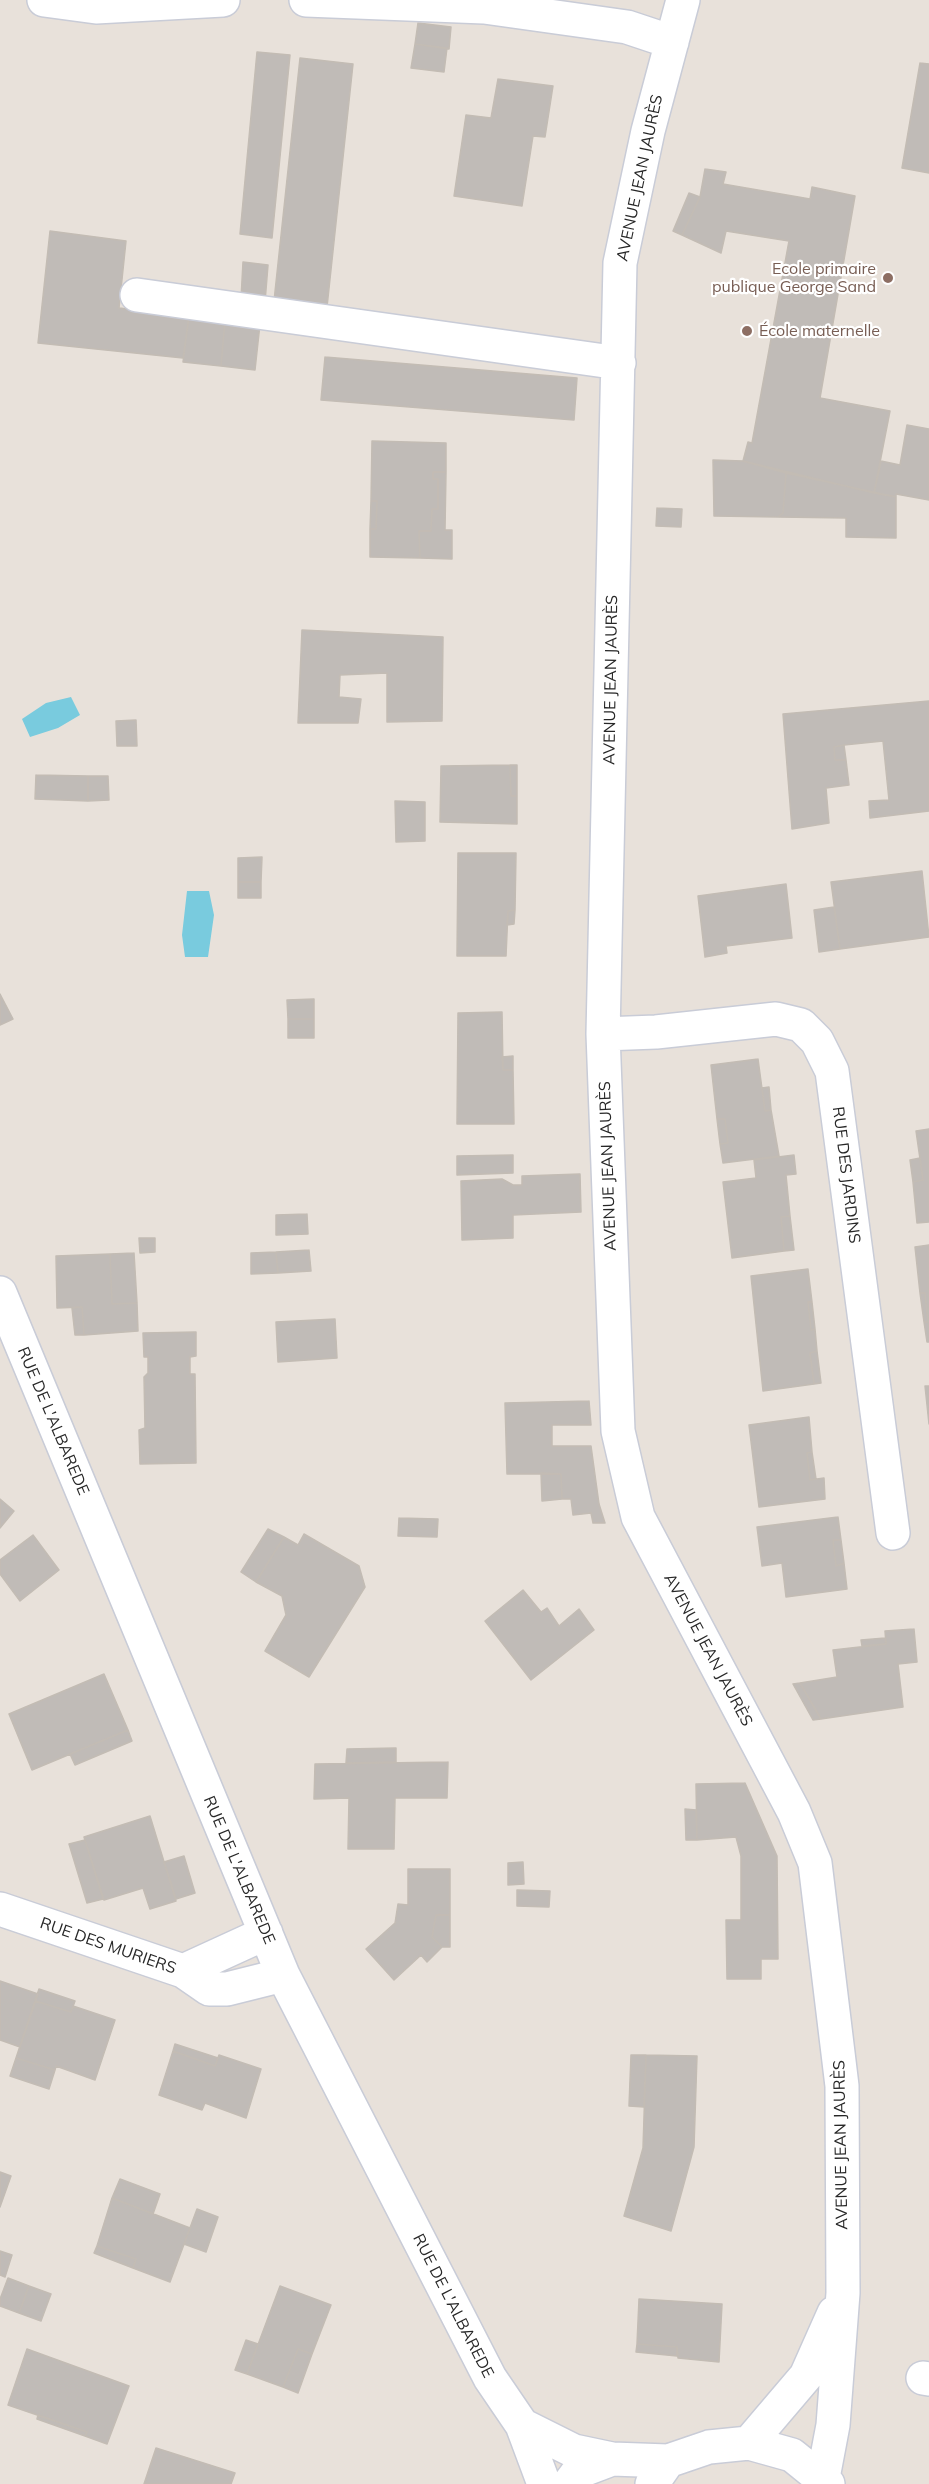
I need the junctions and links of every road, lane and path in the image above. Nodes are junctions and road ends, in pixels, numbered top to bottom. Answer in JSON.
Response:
{"nodes":[{"id":1,"x":44,"y":0,"type":"edge"},
{"id":2,"x":223,"y":0,"type":"edge"},
{"id":3,"x":306,"y":0,"type":"edge"},
{"id":4,"x":683,"y":0,"type":"edge"},
{"id":5,"x":672,"y":42,"type":"junction"},
{"id":6,"x":137,"y":295,"type":"dead end"},
{"id":7,"x":618,"y":363,"type":"junction"},
{"id":8,"x":603,"y":1034,"type":"junction"},
{"id":9,"x":0,"y":1293,"type":"edge"},
{"id":10,"x":893,"y":1533,"type":"dead end"},
{"id":11,"x":0,"y":1909,"type":"edge"},
{"id":12,"x":266,"y":1933,"type":"junction"},
{"id":13,"x":183,"y":1971,"type":"junction"},
{"id":14,"x":283,"y":1975,"type":"junction"},
{"id":15,"x":843,"y":2293,"type":"junction"},
{"id":16,"x":522,"y":2425,"type":"junction"},
{"id":17,"x":749,"y":2443,"type":"junction"},
{"id":18,"x":612,"y":2459,"type":"junction"},
{"id":19,"x":660,"y":2472,"type":"edge"},
{"id":20,"x":826,"y":2481,"type":"edge"},
{"id":21,"x":544,"y":2484,"type":"edge"},
{"id":22,"x":569,"y":2484,"type":"edge"}],
"edges":[{"from":1,"to":2,"type":"street"},
{"from":3,"to":5,"type":"street"},
{"from":4,"to":5,"type":"street","name":"AVENUE JEAN JAURÈS"},
{"from":5,"to":7,"type":"street","name":"AVENUE JEAN JAURÈS"},
{"from":6,"to":7,"type":"street"},
{"from":7,"to":8,"type":"street","name":"AVENUE JEAN JAURÈS"},
{"from":8,"to":10,"type":"street","name":"RUE DES JARDINS"},
{"from":8,"to":15,"type":"street","name":"AVENUE JEAN JAURÈS"},
{"from":9,"to":12,"type":"street","name":"RUE DE L'ALBAREDE"},
{"from":11,"to":13,"type":"street","name":"RUE DES MURIERS"},
{"from":12,"to":13,"type":"street"},
{"from":12,"to":14,"type":"street","name":"RUE DE L'ALBAREDE"},
{"from":13,"to":14,"type":"street","name":"RUE DES MURIERS"},
{"from":14,"to":16,"type":"street","name":"RUE DE L'ALBAREDE"},
{"from":15,"to":17,"type":"street","name":"AVENUE JEAN JAURÈS"},
{"from":15,"to":20,"type":"street","name":"AVENUE JEAN JAURÈS"},
{"from":16,"to":18,"type":"street","name":"RUE DE L'ALBAREDE"},
{"from":16,"to":21,"type":"street","name":"RUE DE L'ALBAREDE"},
{"from":17,"to":19,"type":"street"},
{"from":17,"to":20,"type":"street"},
{"from":18,"to":19,"type":"street","name":"RUE DE L'ALBAREDE"},
{"from":18,"to":22,"type":"street"}]}
